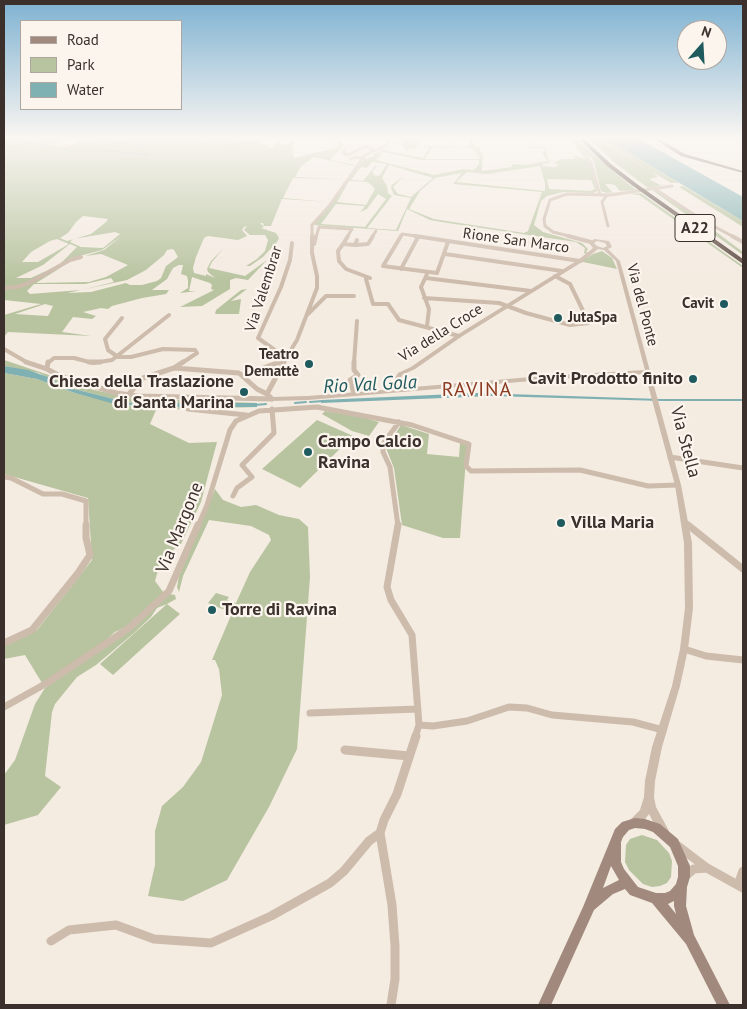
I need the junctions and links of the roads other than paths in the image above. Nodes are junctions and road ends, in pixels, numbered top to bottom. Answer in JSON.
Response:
{"nodes":[{"id":1,"x":343,"y":186,"type":"edge"},
{"id":2,"x":597,"y":186,"type":"edge"},
{"id":3,"x":639,"y":186,"type":"edge"},
{"id":4,"x":672,"y":186,"type":"dead end"},
{"id":5,"x":667,"y":187,"type":"junction"},
{"id":6,"x":651,"y":192,"type":"junction"},
{"id":7,"x":661,"y":193,"type":"junction"},
{"id":8,"x":600,"y":195,"type":"junction"},
{"id":9,"x":607,"y":195,"type":"junction"},
{"id":10,"x":608,"y":226,"type":"dead end"},
{"id":11,"x":376,"y":232,"type":"dead end"},
{"id":12,"x":418,"y":237,"type":"junction"},
{"id":13,"x":448,"y":242,"type":"junction"},
{"id":14,"x":591,"y":242,"type":"junction"},
{"id":15,"x":743,"y":242,"type":"edge"},
{"id":16,"x":292,"y":243,"type":"dead end"},
{"id":17,"x":343,"y":244,"type":"junction"},
{"id":18,"x":596,"y":248,"type":"junction"},
{"id":19,"x":606,"y":249,"type":"junction"},
{"id":20,"x":317,"y":253,"type":"dead end"},
{"id":21,"x":312,"y":254,"type":"junction"},
{"id":22,"x":445,"y":254,"type":"junction"},
{"id":23,"x":81,"y":257,"type":"dead end"},
{"id":24,"x":743,"y":260,"type":"edge"},
{"id":25,"x":312,"y":261,"type":"junction"},
{"id":26,"x":580,"y":261,"type":"junction"},
{"id":27,"x":401,"y":269,"type":"junction"},
{"id":28,"x":562,"y":271,"type":"junction"},
{"id":29,"x":427,"y":276,"type":"junction"},
{"id":30,"x":555,"y":276,"type":"junction"},
{"id":31,"x":4,"y":288,"type":"edge"},
{"id":32,"x":531,"y":291,"type":"junction"},
{"id":33,"x":354,"y":296,"type":"dead end"},
{"id":34,"x":424,"y":298,"type":"junction"},
{"id":35,"x":508,"y":305,"type":"junction"},
{"id":36,"x":308,"y":314,"type":"junction"},
{"id":37,"x":169,"y":315,"type":"dead end"},
{"id":38,"x":122,"y":318,"type":"dead end"},
{"id":39,"x":357,"y":321,"type":"dead end"},
{"id":40,"x":427,"y":326,"type":"junction"},
{"id":41,"x":459,"y":336,"type":"junction"},
{"id":42,"x":4,"y":349,"type":"edge"},
{"id":43,"x":118,"y":357,"type":"junction"},
{"id":44,"x":285,"y":359,"type":"junction"},
{"id":45,"x":174,"y":368,"type":"junction"},
{"id":46,"x":47,"y":369,"type":"junction"},
{"id":47,"x":647,"y":372,"type":"junction"},
{"id":48,"x":244,"y":375,"type":"junction"},
{"id":49,"x":399,"y":389,"type":"junction"},
{"id":50,"x":354,"y":393,"type":"junction"},
{"id":51,"x":128,"y":394,"type":"junction"},
{"id":52,"x":267,"y":394,"type":"junction"},
{"id":53,"x":272,"y":399,"type":"junction"},
{"id":54,"x":316,"y":402,"type":"junction"},
{"id":55,"x":300,"y":403,"type":"junction"},
{"id":56,"x":272,"y":409,"type":"junction"},
{"id":57,"x":188,"y":410,"type":"dead end"},
{"id":58,"x":246,"y":415,"type":"junction"},
{"id":59,"x":399,"y":422,"type":"junction"},
{"id":60,"x":670,"y":457,"type":"junction"},
{"id":61,"x":743,"y":468,"type":"edge"},
{"id":62,"x":4,"y":477,"type":"edge"},
{"id":63,"x":678,"y":485,"type":"junction"},
{"id":64,"x":233,"y":496,"type":"dead end"},
{"id":65,"x":685,"y":522,"type":"junction"},
{"id":66,"x":743,"y":570,"type":"edge"},
{"id":67,"x":4,"y":643,"type":"edge"},
{"id":68,"x":684,"y":649,"type":"junction"},
{"id":69,"x":743,"y":660,"type":"edge"},
{"id":70,"x":4,"y":707,"type":"edge"},
{"id":71,"x":418,"y":709,"type":"junction"},
{"id":72,"x":310,"y":713,"type":"dead end"},
{"id":73,"x":419,"y":725,"type":"junction"},
{"id":74,"x":663,"y":730,"type":"junction"},
{"id":75,"x":345,"y":750,"type":"dead end"},
{"id":76,"x":409,"y":756,"type":"junction"},
{"id":77,"x":649,"y":797,"type":"junction"},
{"id":78,"x":635,"y":823,"type":"junction"},
{"id":79,"x":380,"y":833,"type":"junction"},
{"id":80,"x":666,"y":834,"type":"junction"},
{"id":81,"x":615,"y":842,"type":"junction"},
{"id":82,"x":674,"y":843,"type":"junction"},
{"id":83,"x":707,"y":868,"type":"junction"},
{"id":84,"x":743,"y":871,"type":"edge"},
{"id":85,"x":682,"y":882,"type":"junction"},
{"id":86,"x":627,"y":883,"type":"junction"},
{"id":87,"x":741,"y":886,"type":"edge"},
{"id":88,"x":656,"y":899,"type":"junction"},
{"id":89,"x":588,"y":910,"type":"junction"},
{"id":90,"x":690,"y":940,"type":"junction"},
{"id":91,"x":51,"y":941,"type":"dead end"},
{"id":92,"x":391,"y":1005,"type":"edge"},
{"id":93,"x":544,"y":1005,"type":"edge"},
{"id":94,"x":724,"y":1005,"type":"edge"}],
"edges":[{"from":1,"to":21,"type":"street"},
{"from":2,"to":8,"type":"street"},
{"from":3,"to":6,"type":"highway","number":"A22"},
{"from":4,"to":5,"type":"street"},
{"from":5,"to":6,"type":"street"},
{"from":5,"to":7,"type":"street"},
{"from":6,"to":7,"type":"street"},
{"from":6,"to":9,"type":"street"},
{"from":6,"to":24,"type":"highway","number":"A22"},
{"from":7,"to":15,"type":"street"},
{"from":8,"to":9,"type":"street"},
{"from":8,"to":14,"type":"street"},
{"from":9,"to":10,"type":"street"},
{"from":11,"to":17,"type":"street"},
{"from":12,"to":13,"type":"street","name":"Rione San Marco"},
{"from":12,"to":27,"type":"street"},
{"from":12,"to":27,"type":"street","name":"Rione San Marco"},
{"from":13,"to":22,"type":"street","name":"Rione San Marco"},
{"from":13,"to":26,"type":"street","name":"Rione San Marco"},
{"from":14,"to":18,"type":"street"},
{"from":14,"to":19,"type":"street"},
{"from":16,"to":44,"type":"street","name":"Via Valembrar"},
{"from":17,"to":21,"type":"street"},
{"from":17,"to":40,"type":"street"},
{"from":18,"to":19,"type":"street"},
{"from":18,"to":26,"type":"street","name":"Via della Croce"},
{"from":19,"to":47,"type":"street","name":"Via del Ponte"},
{"from":20,"to":25,"type":"street"},
{"from":21,"to":25,"type":"street"},
{"from":22,"to":28,"type":"street","name":"Rione San Marco"},
{"from":22,"to":29,"type":"street","name":"Rione San Marco"},
{"from":23,"to":31,"type":"street"},
{"from":25,"to":36,"type":"street"},
{"from":26,"to":28,"type":"street","name":"Via della Croce"},
{"from":27,"to":29,"type":"street","name":"Rione San Marco"},
{"from":28,"to":30,"type":"street","name":"Via della Croce"},
{"from":29,"to":32,"type":"street","name":"Via della Croce"},
{"from":29,"to":34,"type":"street","name":"Rione San Marco"},
{"from":30,"to":32,"type":"street","name":"Via della Croce"},
{"from":30,"to":35,"type":"street"},
{"from":32,"to":35,"type":"street","name":"Via della Croce"},
{"from":33,"to":36,"type":"street"},
{"from":34,"to":35,"type":"street","name":"Via della Croce"},
{"from":34,"to":40,"type":"street"},
{"from":35,"to":41,"type":"street","name":"Via della Croce"},
{"from":36,"to":44,"type":"street"},
{"from":37,"to":43,"type":"street"},
{"from":38,"to":43,"type":"street"},
{"from":39,"to":50,"type":"street"},
{"from":40,"to":41,"type":"street"},
{"from":41,"to":49,"type":"street","name":"Via della Croce"},
{"from":42,"to":46,"type":"street"},
{"from":43,"to":45,"type":"street"},
{"from":43,"to":46,"type":"street"},
{"from":44,"to":48,"type":"street"},
{"from":44,"to":52,"type":"street"},
{"from":45,"to":48,"type":"street"},
{"from":45,"to":51,"type":"street"},
{"from":46,"to":51,"type":"street"},
{"from":47,"to":49,"type":"street"},
{"from":47,"to":60,"type":"street","name":"Via Stella"},
{"from":48,"to":52,"type":"street"},
{"from":49,"to":50,"type":"street"},
{"from":50,"to":54,"type":"street"},
{"from":51,"to":53,"type":"street"},
{"from":52,"to":53,"type":"street"},
{"from":53,"to":55,"type":"street"},
{"from":54,"to":55,"type":"street"},
{"from":54,"to":59,"type":"street"},
{"from":55,"to":56,"type":"street","name":"Via Margone"},
{"from":56,"to":58,"type":"street","name":"Via Margone"},
{"from":56,"to":64,"type":"street"},
{"from":57,"to":58,"type":"street"},
{"from":58,"to":70,"type":"street","name":"Via Margone"},
{"from":59,"to":63,"type":"street"},
{"from":59,"to":71,"type":"street"},
{"from":60,"to":61,"type":"street"},
{"from":60,"to":63,"type":"street","name":"Via Stella"},
{"from":62,"to":67,"type":"street"},
{"from":63,"to":65,"type":"street","name":"Via Stella"},
{"from":65,"to":66,"type":"street"},
{"from":65,"to":68,"type":"street","name":"Via Stella"},
{"from":68,"to":69,"type":"street"},
{"from":68,"to":74,"type":"street","name":"Via Stella"},
{"from":71,"to":72,"type":"street"},
{"from":71,"to":73,"type":"street"},
{"from":73,"to":74,"type":"street"},
{"from":73,"to":76,"type":"street"},
{"from":74,"to":77,"type":"street","name":"Via Stella"},
{"from":75,"to":76,"type":"street"},
{"from":76,"to":79,"type":"street"},
{"from":77,"to":78,"type":"street","name":"Via Stella"},
{"from":77,"to":80,"type":"street","name":"Via Stella"},
{"from":78,"to":80,"type":"main road","name":"Via Stella"},
{"from":78,"to":81,"type":"main road","name":"Via Stella"},
{"from":79,"to":91,"type":"street"},
{"from":79,"to":92,"type":"street"},
{"from":80,"to":82,"type":"main road","name":"Via Stella"},
{"from":81,"to":86,"type":"main road"},
{"from":81,"to":89,"type":"main road","name":"Via Stella"},
{"from":82,"to":83,"type":"street","name":"Via Stella"},
{"from":82,"to":85,"type":"main road","name":"Via Stella"},
{"from":83,"to":85,"type":"street"},
{"from":83,"to":87,"type":"street","name":"Via Stella"},
{"from":84,"to":87,"type":"street"},
{"from":85,"to":88,"type":"main road"},
{"from":85,"to":90,"type":"main road","name":"Via Stella"},
{"from":86,"to":88,"type":"main road"},
{"from":86,"to":89,"type":"main road","name":"Via Stella"},
{"from":88,"to":90,"type":"main road"},
{"from":89,"to":93,"type":"main road","name":"Via Stella"},
{"from":90,"to":94,"type":"main road"}]}
